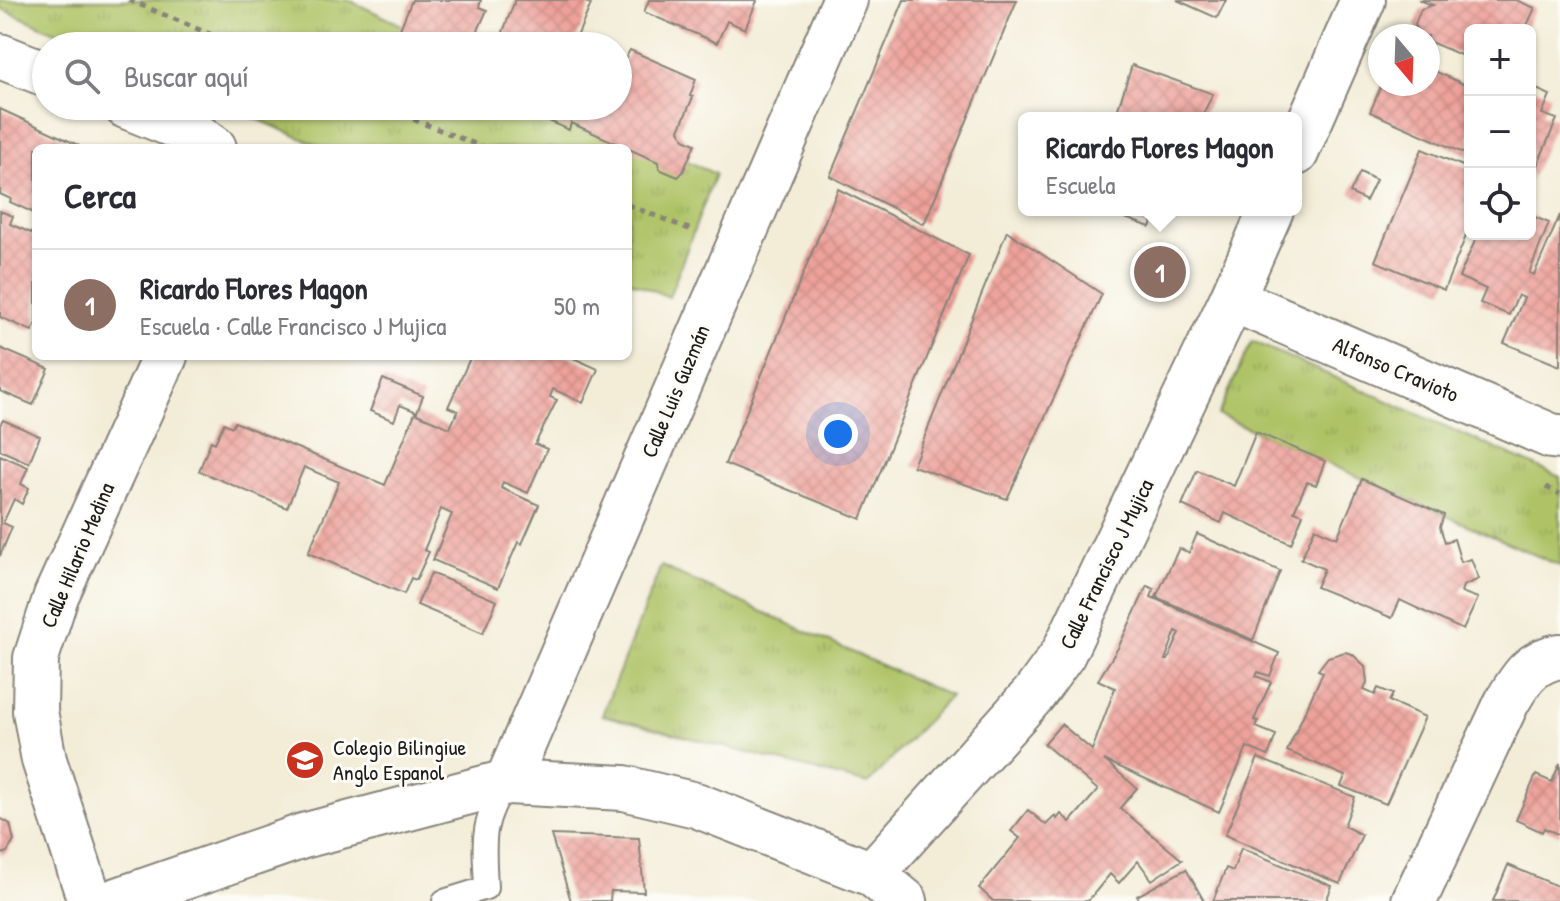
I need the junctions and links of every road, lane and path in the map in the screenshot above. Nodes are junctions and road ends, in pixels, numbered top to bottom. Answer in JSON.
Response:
{"nodes":[{"id":1,"x":129,"y":0,"type":"edge"},
{"id":2,"x":845,"y":0,"type":"edge"},
{"id":3,"x":1363,"y":0,"type":"edge"},
{"id":4,"x":205,"y":32,"type":"edge"},
{"id":5,"x":0,"y":56,"type":"edge"},
{"id":6,"x":32,"y":69,"type":"edge"},
{"id":7,"x":158,"y":120,"type":"edge"},
{"id":8,"x":415,"y":120,"type":"edge"},
{"id":9,"x":1302,"y":139,"type":"edge"},
{"id":10,"x":204,"y":140,"type":"edge"},
{"id":11,"x":475,"y":144,"type":"edge"},
{"id":12,"x":632,"y":207,"type":"edge"},
{"id":13,"x":1268,"y":216,"type":"edge"},
{"id":14,"x":737,"y":248,"type":"junction"},
{"id":15,"x":1232,"y":299,"type":"junction"},
{"id":16,"x":163,"y":360,"type":"edge"},
{"id":17,"x":1560,"y":437,"type":"edge"},
{"id":18,"x":1560,"y":656,"type":"edge"},
{"id":19,"x":507,"y":782,"type":"junction"},
{"id":20,"x":872,"y":874,"type":"junction"},
{"id":21,"x":488,"y":894,"type":"edge"},
{"id":22,"x":90,"y":901,"type":"edge"},
{"id":23,"x":115,"y":901,"type":"edge"},
{"id":24,"x":444,"y":901,"type":"edge"},
{"id":25,"x":905,"y":901,"type":"edge"},
{"id":26,"x":1414,"y":901,"type":"edge"}],
"edges":[{"from":1,"to":4,"type":"path"},
{"from":2,"to":14,"type":"street","name":"Calle Luis Guzmán"},
{"from":3,"to":9,"type":"street"},
{"from":5,"to":6,"type":"street"},
{"from":7,"to":10,"type":"street"},
{"from":8,"to":11,"type":"path"},
{"from":12,"to":14,"type":"path"},
{"from":13,"to":15,"type":"street","name":"Calle Francisco J Mujica"},
{"from":14,"to":19,"type":"street","name":"Calle Luis Guzmán"},
{"from":15,"to":17,"type":"street","name":"Alfonso Cravioto"},
{"from":15,"to":20,"type":"street","name":"Calle Francisco J Mujica"},
{"from":16,"to":22,"type":"street","name":"Calle Hilario Medina"},
{"from":18,"to":26,"type":"street"},
{"from":19,"to":20,"type":"street"},
{"from":19,"to":21,"type":"lane"},
{"from":19,"to":23,"type":"street"},
{"from":20,"to":25,"type":"street"},
{"from":21,"to":24,"type":"lane"}]}
